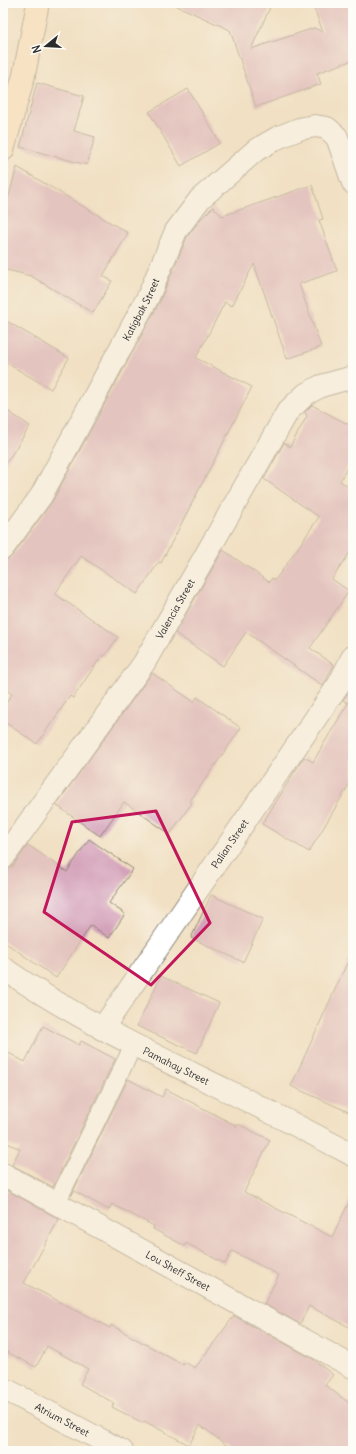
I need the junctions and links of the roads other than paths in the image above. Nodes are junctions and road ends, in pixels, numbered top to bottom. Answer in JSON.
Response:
{"nodes":[{"id":1,"x":38,"y":3,"type":"edge"},
{"id":2,"x":3,"y":150,"type":"edge"},
{"id":3,"x":353,"y":183,"type":"edge"},
{"id":4,"x":353,"y":377,"type":"edge"},
{"id":5,"x":3,"y":548,"type":"edge"},
{"id":6,"x":353,"y":656,"type":"edge"},
{"id":7,"x":3,"y":858,"type":"edge"},
{"id":8,"x":3,"y":968,"type":"edge"},
{"id":9,"x":102,"y":1029,"type":"junction"},
{"id":10,"x":133,"y":1046,"type":"junction"},
{"id":11,"x":353,"y":1155,"type":"edge"},
{"id":12,"x":3,"y":1174,"type":"edge"},
{"id":13,"x":57,"y":1202,"type":"junction"},
{"id":14,"x":353,"y":1367,"type":"edge"},
{"id":15,"x":3,"y":1388,"type":"edge"},
{"id":16,"x":122,"y":1451,"type":"edge"}],
"edges":[{"from":1,"to":2,"type":"main road"},
{"from":3,"to":5,"type":"street","name":"Katigbak Street"},
{"from":4,"to":7,"type":"street","name":"Valencia Street"},
{"from":6,"to":9,"type":"street","name":"Palian Street"},
{"from":8,"to":9,"type":"street","name":"Pamahay Street"},
{"from":9,"to":10,"type":"street","name":"Pamahay Street"},
{"from":10,"to":11,"type":"street","name":"Pamahay Street"},
{"from":10,"to":13,"type":"lane"},
{"from":12,"to":13,"type":"street","name":"Lou Sheff Street"},
{"from":13,"to":14,"type":"street","name":"Lou Sheff Street"},
{"from":15,"to":16,"type":"street","name":"Atrium Street"}]}
